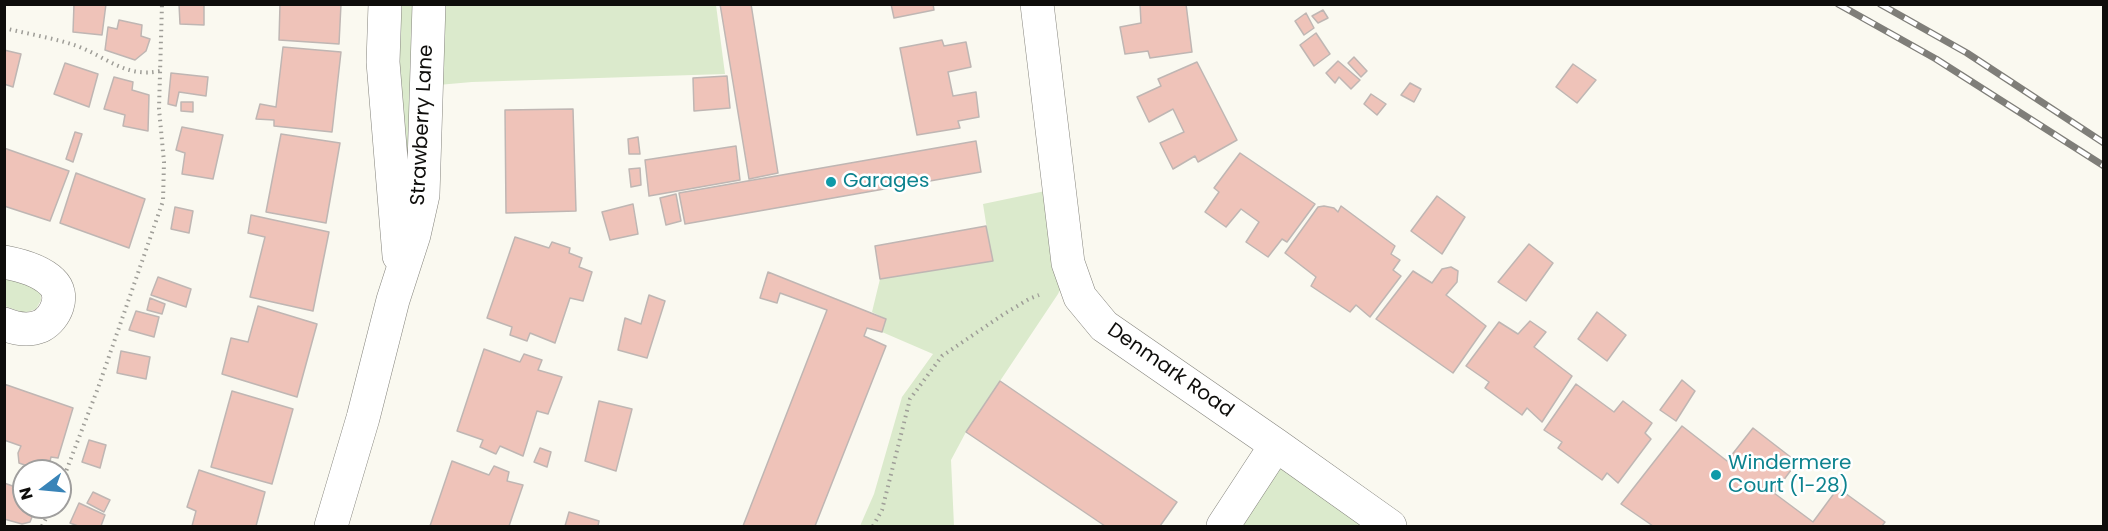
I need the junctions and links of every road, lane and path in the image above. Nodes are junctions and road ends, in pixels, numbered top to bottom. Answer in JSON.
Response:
{"nodes":[{"id":1,"x":162,"y":4,"type":"edge"},
{"id":2,"x":385,"y":4,"type":"edge"},
{"id":3,"x":429,"y":4,"type":"edge"},
{"id":4,"x":1037,"y":4,"type":"edge"},
{"id":5,"x":4,"y":28,"type":"edge"},
{"id":6,"x":160,"y":71,"type":"junction"},
{"id":7,"x":4,"y":262,"type":"edge"},
{"id":8,"x":401,"y":279,"type":"junction"},
{"id":9,"x":1075,"y":282,"type":"junction"},
{"id":10,"x":4,"y":324,"type":"edge"},
{"id":11,"x":1276,"y":445,"type":"junction"},
{"id":12,"x":71,"y":459,"type":"edge"},
{"id":13,"x":331,"y":526,"type":"edge"},
{"id":14,"x":873,"y":526,"type":"edge"},
{"id":15,"x":1223,"y":526,"type":"edge"},
{"id":16,"x":1390,"y":526,"type":"edge"}],
"edges":[{"from":1,"to":6,"type":"path"},
{"from":2,"to":8,"type":"street","name":"Strawberry Lane"},
{"from":3,"to":8,"type":"street","name":"Strawberry Lane"},
{"from":4,"to":9,"type":"street","name":"Denmark Road"},
{"from":5,"to":6,"type":"path"},
{"from":6,"to":12,"type":"path"},
{"from":7,"to":10,"type":"street"},
{"from":8,"to":13,"type":"street","name":"Strawberry Lane"},
{"from":9,"to":11,"type":"street","name":"Denmark Road"},
{"from":9,"to":14,"type":"path"},
{"from":11,"to":15,"type":"street"},
{"from":11,"to":16,"type":"street","name":"Denmark Road"}]}
